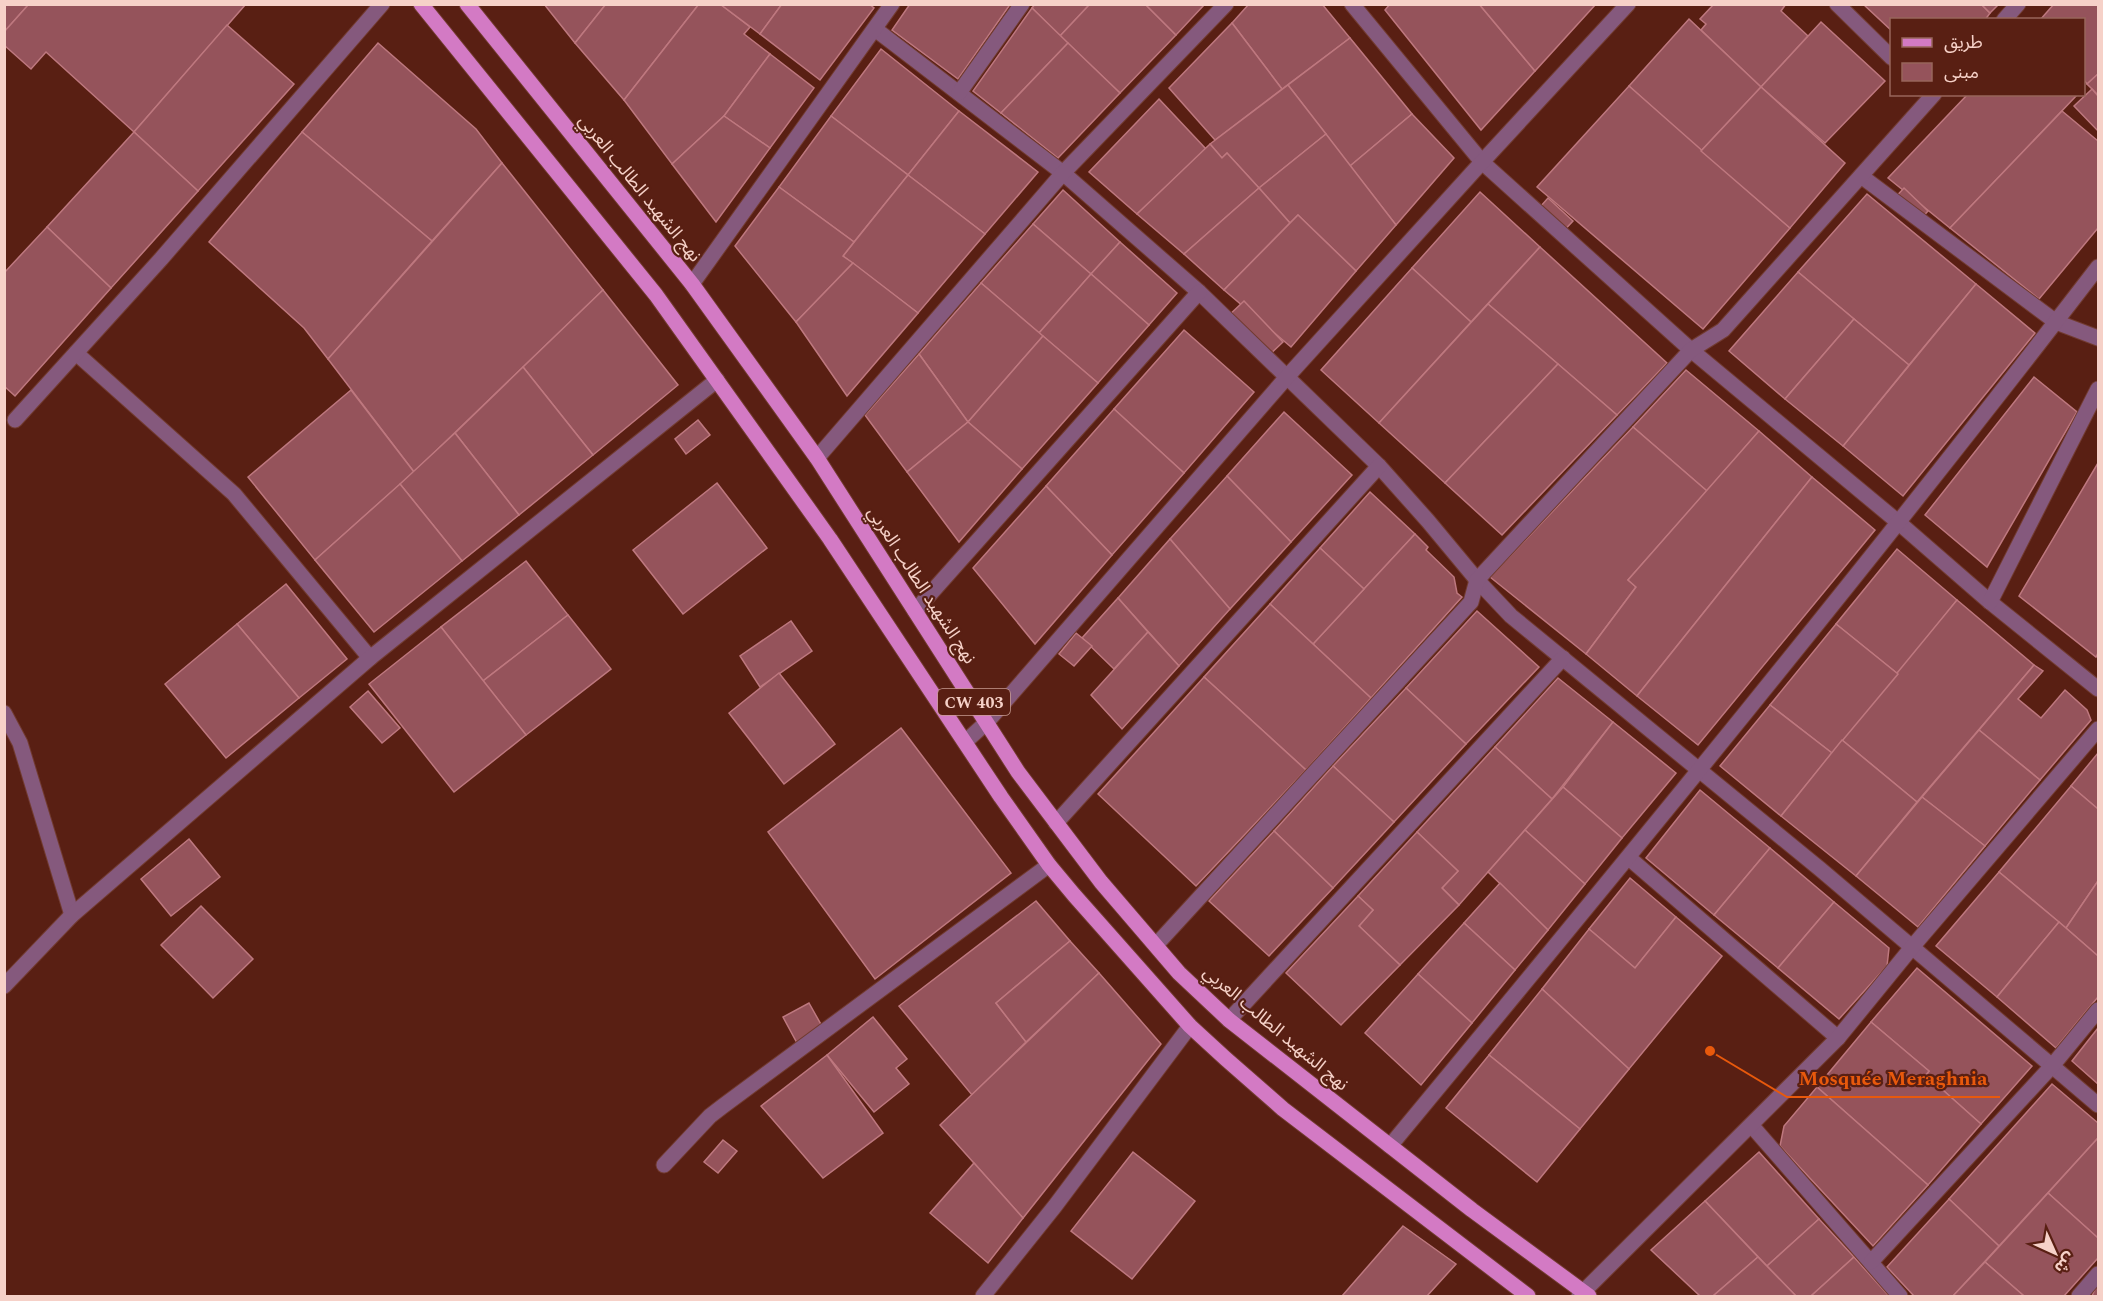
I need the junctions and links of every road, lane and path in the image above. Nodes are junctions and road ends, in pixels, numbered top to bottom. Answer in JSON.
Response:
{"nodes":[{"id":1,"x":382,"y":4,"type":"edge"},
{"id":2,"x":421,"y":4,"type":"edge"},
{"id":3,"x":892,"y":4,"type":"edge"},
{"id":4,"x":1022,"y":4,"type":"edge"},
{"id":5,"x":1226,"y":4,"type":"edge"},
{"id":6,"x":1352,"y":4,"type":"edge"},
{"id":7,"x":1628,"y":4,"type":"edge"},
{"id":8,"x":1837,"y":4,"type":"edge"},
{"id":9,"x":2018,"y":4,"type":"edge"},
{"id":10,"x":476,"y":8,"type":"edge"},
{"id":11,"x":2006,"y":18,"type":"edge"},
{"id":12,"x":875,"y":29,"type":"junction"},
{"id":13,"x":1890,"y":56,"type":"edge"},
{"id":14,"x":959,"y":93,"type":"junction"},
{"id":15,"x":1930,"y":96,"type":"edge"},
{"id":16,"x":1482,"y":162,"type":"junction"},
{"id":17,"x":1063,"y":173,"type":"junction"},
{"id":18,"x":1861,"y":176,"type":"junction"},
{"id":19,"x":2098,"y":267,"type":"edge"},
{"id":20,"x":692,"y":284,"type":"junction"},
{"id":21,"x":1199,"y":292,"type":"junction"},
{"id":22,"x":2056,"y":322,"type":"junction"},
{"id":23,"x":2098,"y":338,"type":"edge"},
{"id":24,"x":1691,"y":350,"type":"junction"},
{"id":25,"x":76,"y":353,"type":"junction"},
{"id":26,"x":1286,"y":378,"type":"junction"},
{"id":27,"x":717,"y":380,"type":"junction"},
{"id":28,"x":2098,"y":389,"type":"edge"},
{"id":29,"x":15,"y":420,"type":"dead end"},
{"id":30,"x":817,"y":458,"type":"junction"},
{"id":31,"x":1379,"y":466,"type":"junction"},
{"id":32,"x":1898,"y":522,"type":"junction"},
{"id":33,"x":1477,"y":580,"type":"junction"},
{"id":34,"x":1990,"y":602,"type":"junction"},
{"id":35,"x":915,"y":611,"type":"junction"},
{"id":36,"x":370,"y":658,"type":"junction"},
{"id":37,"x":1563,"y":658,"type":"junction"},
{"id":38,"x":2098,"y":689,"type":"edge"},
{"id":39,"x":4,"y":713,"type":"edge"},
{"id":40,"x":987,"y":722,"type":"junction"},
{"id":41,"x":2098,"y":729,"type":"edge"},
{"id":42,"x":965,"y":742,"type":"junction"},
{"id":43,"x":1698,"y":769,"type":"junction"},
{"id":44,"x":1056,"y":823,"type":"junction"},
{"id":45,"x":1629,"y":858,"type":"junction"},
{"id":46,"x":1048,"y":865,"type":"junction"},
{"id":47,"x":72,"y":915,"type":"junction"},
{"id":48,"x":1156,"y":945,"type":"junction"},
{"id":49,"x":1913,"y":946,"type":"junction"},
{"id":50,"x":4,"y":986,"type":"edge"},
{"id":51,"x":2098,"y":1010,"type":"edge"},
{"id":52,"x":1229,"y":1020,"type":"junction"},
{"id":53,"x":1190,"y":1026,"type":"junction"},
{"id":54,"x":1838,"y":1038,"type":"junction"},
{"id":55,"x":2052,"y":1066,"type":"junction"},
{"id":56,"x":2098,"y":1105,"type":"edge"},
{"id":57,"x":1752,"y":1126,"type":"junction"},
{"id":58,"x":1390,"y":1146,"type":"junction"},
{"id":59,"x":664,"y":1166,"type":"dead end"},
{"id":60,"x":1871,"y":1262,"type":"junction"},
{"id":61,"x":2098,"y":1274,"type":"edge"},
{"id":62,"x":1583,"y":1295,"type":"edge"},
{"id":63,"x":983,"y":1296,"type":"edge"},
{"id":64,"x":1528,"y":1296,"type":"edge"},
{"id":65,"x":1900,"y":1296,"type":"edge"},
{"id":66,"x":2079,"y":1296,"type":"edge"}],
"edges":[{"from":1,"to":25,"type":"street"},
{"from":2,"to":27,"type":"main road","number":"CW 403"},
{"from":3,"to":12,"type":"street"},
{"from":4,"to":14,"type":"street"},
{"from":5,"to":17,"type":"street"},
{"from":6,"to":16,"type":"street"},
{"from":7,"to":16,"type":"street"},
{"from":8,"to":13,"type":"street"},
{"from":9,"to":11,"type":"street"},
{"from":10,"to":20,"type":"main road","name":"نهج الشهيد الطالب العربي","number":"CW 403"},
{"from":12,"to":14,"type":"street"},
{"from":12,"to":20,"type":"street"},
{"from":14,"to":17,"type":"street"},
{"from":15,"to":18,"type":"street"},
{"from":16,"to":24,"type":"street"},
{"from":16,"to":26,"type":"street"},
{"from":17,"to":21,"type":"street"},
{"from":17,"to":30,"type":"street"},
{"from":18,"to":22,"type":"street"},
{"from":18,"to":24,"type":"street"},
{"from":19,"to":22,"type":"street"},
{"from":20,"to":30,"type":"main road","name":"نهج الشهيد الطالب العربي","number":"CW 403"},
{"from":21,"to":26,"type":"street"},
{"from":21,"to":35,"type":"street"},
{"from":22,"to":23,"type":"street"},
{"from":22,"to":32,"type":"street"},
{"from":24,"to":32,"type":"street"},
{"from":24,"to":33,"type":"street"},
{"from":25,"to":29,"type":"street"},
{"from":25,"to":36,"type":"street"},
{"from":26,"to":31,"type":"street"},
{"from":26,"to":40,"type":"street"},
{"from":27,"to":36,"type":"street"},
{"from":27,"to":42,"type":"main road","number":"CW 403"},
{"from":28,"to":34,"type":"street"},
{"from":30,"to":35,"type":"main road","name":"نهج الشهيد الطالب العربي","number":"CW 403"},
{"from":31,"to":33,"type":"street"},
{"from":31,"to":44,"type":"street"},
{"from":32,"to":34,"type":"street"},
{"from":32,"to":43,"type":"street"},
{"from":33,"to":37,"type":"street"},
{"from":33,"to":48,"type":"street"},
{"from":34,"to":38,"type":"street"},
{"from":35,"to":40,"type":"main road","name":"نهج الشهيد الطالب العربي","number":"CW 403"},
{"from":36,"to":47,"type":"street"},
{"from":37,"to":43,"type":"street"},
{"from":37,"to":52,"type":"street"},
{"from":39,"to":47,"type":"street"},
{"from":40,"to":42,"type":"street"},
{"from":40,"to":44,"type":"main road","name":"نهج الشهيد الطالب العربي","number":"CW 403"},
{"from":41,"to":49,"type":"street"},
{"from":42,"to":46,"type":"main road","number":"CW 403"},
{"from":43,"to":45,"type":"street"},
{"from":43,"to":49,"type":"street"},
{"from":44,"to":48,"type":"main road","name":"نهج الشهيد الطالب العربي","number":"CW 403"},
{"from":45,"to":54,"type":"street"},
{"from":45,"to":58,"type":"street"},
{"from":46,"to":53,"type":"main road","number":"CW 403"},
{"from":46,"to":59,"type":"street"},
{"from":47,"to":50,"type":"street"},
{"from":48,"to":52,"type":"main road","name":"نهج الشهيد الطالب العربي","number":"CW 403"},
{"from":49,"to":54,"type":"street"},
{"from":49,"to":55,"type":"street"},
{"from":51,"to":55,"type":"street"},
{"from":52,"to":58,"type":"main road","name":"نهج الشهيد الطالب العربي","number":"CW 403"},
{"from":53,"to":63,"type":"street"},
{"from":53,"to":64,"type":"main road","number":"CW 403"},
{"from":54,"to":57,"type":"street"},
{"from":55,"to":56,"type":"street"},
{"from":55,"to":60,"type":"street"},
{"from":57,"to":60,"type":"street"},
{"from":57,"to":62,"type":"street"},
{"from":58,"to":62,"type":"main road","name":"نهج الشهيد الطالب العربي","number":"CW 403"},
{"from":60,"to":65,"type":"street"},
{"from":61,"to":66,"type":"street"}]}
